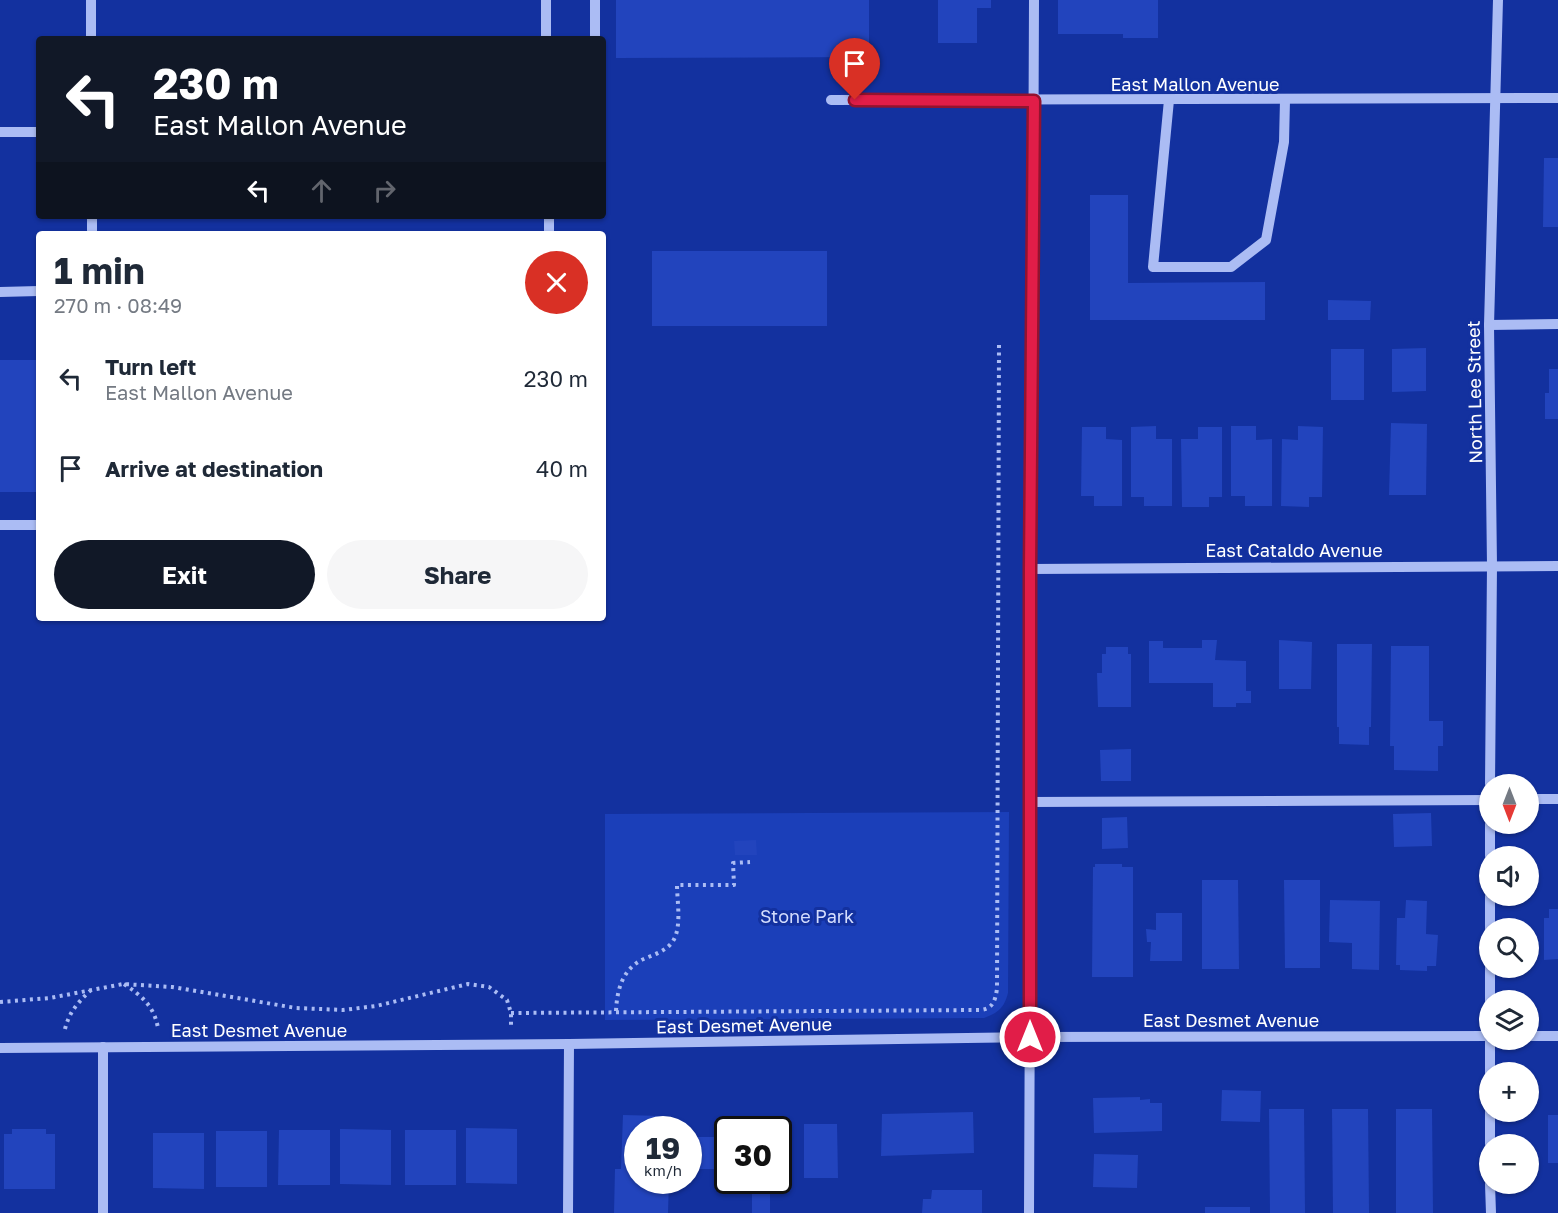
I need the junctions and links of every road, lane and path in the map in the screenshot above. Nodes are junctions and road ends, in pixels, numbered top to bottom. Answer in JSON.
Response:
{"nodes":[{"id":1,"x":91,"y":0,"type":"edge"},
{"id":2,"x":546,"y":0,"type":"edge"},
{"id":3,"x":595,"y":0,"type":"edge"},
{"id":4,"x":1034,"y":0,"type":"edge"},
{"id":5,"x":1498,"y":0,"type":"edge"},
{"id":6,"x":91,"y":36,"type":"edge"},
{"id":7,"x":546,"y":36,"type":"edge"},
{"id":8,"x":595,"y":36,"type":"edge"},
{"id":9,"x":1558,"y":98,"type":"edge"},
{"id":10,"x":1495,"y":99,"type":"junction"},
{"id":11,"x":831,"y":100,"type":"dead end"},
{"id":12,"x":1169,"y":100,"type":"junction"},
{"id":13,"x":1285,"y":100,"type":"junction"},
{"id":14,"x":1034,"y":101,"type":"junction"},
{"id":15,"x":0,"y":132,"type":"edge"},
{"id":16,"x":36,"y":132,"type":"edge"},
{"id":17,"x":36,"y":291,"type":"edge"},
{"id":18,"x":0,"y":292,"type":"edge"},
{"id":19,"x":1558,"y":324,"type":"edge"},
{"id":20,"x":1489,"y":325,"type":"junction"},
{"id":21,"x":999,"y":343,"type":"dead end"},
{"id":22,"x":0,"y":525,"type":"edge"},
{"id":23,"x":36,"y":525,"type":"edge"},
{"id":24,"x":1492,"y":566,"type":"junction"},
{"id":25,"x":1558,"y":566,"type":"edge"},
{"id":26,"x":1030,"y":568,"type":"junction"},
{"id":27,"x":1491,"y":774,"type":"edge"},
{"id":28,"x":1539,"y":799,"type":"edge"},
{"id":29,"x":1558,"y":799,"type":"edge"},
{"id":30,"x":1479,"y":800,"type":"edge"},
{"id":31,"x":1030,"y":802,"type":"junction"},
{"id":32,"x":750,"y":862,"type":"dead end"},
{"id":33,"x":1490,"y":906,"type":"edge"},
{"id":34,"x":123,"y":984,"type":"junction"},
{"id":35,"x":91,"y":990,"type":"junction"},
{"id":36,"x":1489,"y":990,"type":"edge"},
{"id":37,"x":0,"y":1002,"type":"edge"},
{"id":38,"x":616,"y":1011,"type":"junction"},
{"id":39,"x":512,"y":1013,"type":"junction"},
{"id":40,"x":1479,"y":1036,"type":"edge"},
{"id":41,"x":1539,"y":1036,"type":"edge"},
{"id":42,"x":1558,"y":1036,"type":"edge"},
{"id":43,"x":1030,"y":1037,"type":"junction"},
{"id":44,"x":570,"y":1044,"type":"junction"},
{"id":45,"x":511,"y":1045,"type":"junction"},
{"id":46,"x":103,"y":1047,"type":"junction"},
{"id":47,"x":162,"y":1047,"type":"junction"},
{"id":48,"x":0,"y":1048,"type":"edge"},
{"id":49,"x":62,"y":1048,"type":"junction"},
{"id":50,"x":1489,"y":1050,"type":"edge"},
{"id":51,"x":1490,"y":1134,"type":"edge"},
{"id":52,"x":1490,"y":1194,"type":"edge"},
{"id":53,"x":103,"y":1213,"type":"edge"},
{"id":54,"x":568,"y":1213,"type":"edge"},
{"id":55,"x":1029,"y":1213,"type":"edge"},
{"id":56,"x":1491,"y":1213,"type":"edge"}],
"edges":[{"from":1,"to":6,"type":"street"},
{"from":2,"to":7,"type":"street"},
{"from":3,"to":8,"type":"street"},
{"from":4,"to":14,"type":"street"},
{"from":5,"to":10,"type":"street","name":"North Lee Street"},
{"from":9,"to":10,"type":"street","name":"East Mallon Avenue"},
{"from":10,"to":13,"type":"street","name":"East Mallon Avenue"},
{"from":10,"to":20,"type":"street","name":"North Lee Street"},
{"from":11,"to":14,"type":"street","name":"East Mallon Avenue"},
{"from":12,"to":13,"type":"street","name":"East Mallon Avenue"},
{"from":12,"to":13,"type":"street"},
{"from":12,"to":14,"type":"street","name":"East Mallon Avenue"},
{"from":14,"to":26,"type":"street"},
{"from":15,"to":16,"type":"street"},
{"from":17,"to":18,"type":"street"},
{"from":19,"to":20,"type":"street"},
{"from":20,"to":24,"type":"street","name":"North Lee Street"},
{"from":21,"to":38,"type":"path"},
{"from":22,"to":23,"type":"street"},
{"from":24,"to":25,"type":"street","name":"East Cataldo Avenue"},
{"from":24,"to":26,"type":"street","name":"East Cataldo Avenue"},
{"from":24,"to":27,"type":"street","name":"North Lee Street"},
{"from":26,"to":31,"type":"street"},
{"from":28,"to":29,"type":"street"},
{"from":30,"to":31,"type":"street"},
{"from":31,"to":43,"type":"street"},
{"from":32,"to":38,"type":"path"},
{"from":33,"to":36,"type":"street"},
{"from":34,"to":35,"type":"path"},
{"from":34,"to":39,"type":"path"},
{"from":34,"to":47,"type":"path"},
{"from":35,"to":37,"type":"path"},
{"from":35,"to":49,"type":"path"},
{"from":38,"to":39,"type":"path"},
{"from":39,"to":45,"type":"path"},
{"from":40,"to":43,"type":"street","name":"East Desmet Avenue"},
{"from":41,"to":42,"type":"street"},
{"from":43,"to":44,"type":"street","name":"East Desmet Avenue"},
{"from":43,"to":55,"type":"street"},
{"from":44,"to":45,"type":"street","name":"East Desmet Avenue"},
{"from":44,"to":54,"type":"street"},
{"from":45,"to":47,"type":"street","name":"East Desmet Avenue"},
{"from":46,"to":47,"type":"street","name":"East Desmet Avenue"},
{"from":46,"to":49,"type":"street","name":"East Desmet Avenue"},
{"from":46,"to":53,"type":"street"},
{"from":48,"to":49,"type":"street","name":"East Desmet Avenue"},
{"from":50,"to":51,"type":"street"},
{"from":52,"to":56,"type":"street"}]}
